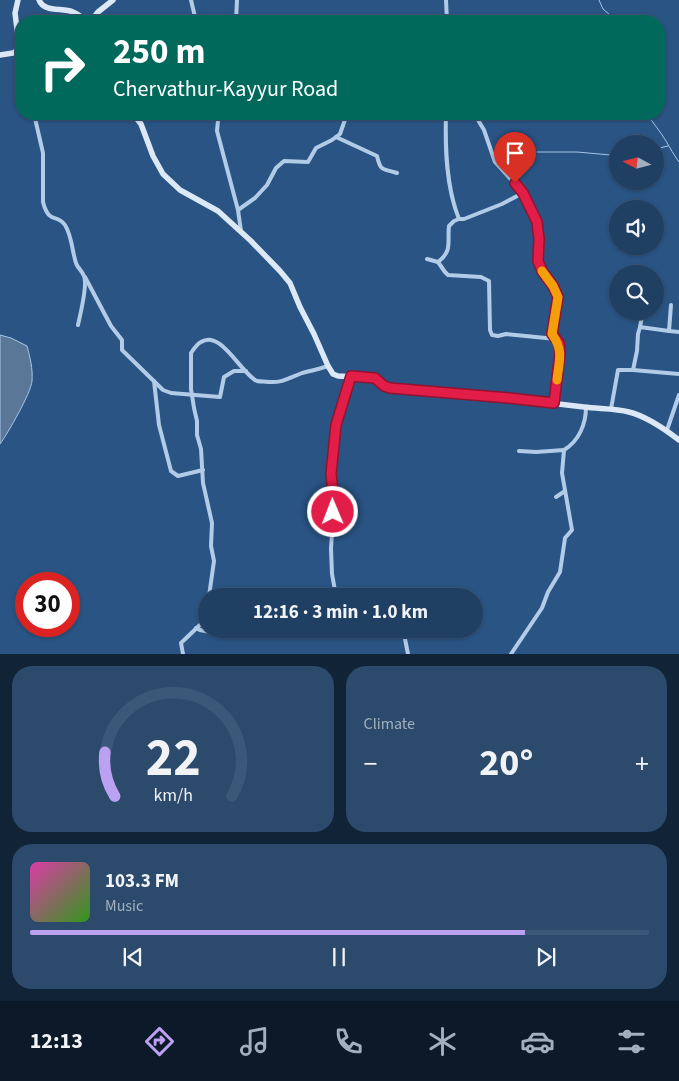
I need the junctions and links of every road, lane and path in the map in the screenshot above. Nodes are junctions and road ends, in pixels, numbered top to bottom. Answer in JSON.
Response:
{"nodes":[{"id":1,"x":18,"y":0,"type":"edge"},
{"id":2,"x":39,"y":0,"type":"edge"},
{"id":3,"x":113,"y":0,"type":"edge"},
{"id":4,"x":191,"y":0,"type":"edge"},
{"id":5,"x":237,"y":0,"type":"edge"},
{"id":6,"x":446,"y":0,"type":"edge"},
{"id":7,"x":15,"y":15,"type":"edge"},
{"id":8,"x":80,"y":15,"type":"edge"},
{"id":9,"x":96,"y":15,"type":"edge"},
{"id":10,"x":195,"y":15,"type":"edge"},
{"id":11,"x":236,"y":15,"type":"edge"},
{"id":12,"x":447,"y":15,"type":"edge"},
{"id":13,"x":15,"y":52,"type":"edge"},
{"id":14,"x":0,"y":55,"type":"edge"},
{"id":15,"x":35,"y":120,"type":"edge"},
{"id":16,"x":138,"y":120,"type":"edge"},
{"id":17,"x":218,"y":120,"type":"edge"},
{"id":18,"x":345,"y":120,"type":"edge"},
{"id":19,"x":446,"y":120,"type":"edge"},
{"id":20,"x":478,"y":120,"type":"edge"},
{"id":21,"x":336,"y":137,"type":"junction"},
{"id":22,"x":397,"y":173,"type":"dead end"},
{"id":23,"x":523,"y":193,"type":"junction"},
{"id":24,"x":238,"y":210,"type":"junction"},
{"id":25,"x":459,"y":219,"type":"junction"},
{"id":26,"x":241,"y":233,"type":"junction"},
{"id":27,"x":428,"y":259,"type":"dead end"},
{"id":28,"x":438,"y":262,"type":"junction"},
{"id":29,"x":85,"y":277,"type":"junction"},
{"id":30,"x":671,"y":305,"type":"dead end"},
{"id":31,"x":641,"y":320,"type":"edge"},
{"id":32,"x":78,"y":325,"type":"dead end"},
{"id":33,"x":640,"y":327,"type":"junction"},
{"id":34,"x":669,"y":331,"type":"junction"},
{"id":35,"x":679,"y":332,"type":"edge"},
{"id":36,"x":556,"y":339,"type":"junction"},
{"id":37,"x":328,"y":366,"type":"junction"},
{"id":38,"x":633,"y":370,"type":"junction"},
{"id":39,"x":246,"y":371,"type":"junction"},
{"id":40,"x":679,"y":374,"type":"edge"},
{"id":41,"x":351,"y":376,"type":"junction"},
{"id":42,"x":154,"y":382,"type":"junction"},
{"id":43,"x":192,"y":395,"type":"junction"},
{"id":44,"x":679,"y":395,"type":"edge"},
{"id":45,"x":554,"y":403,"type":"junction"},
{"id":46,"x":586,"y":408,"type":"junction"},
{"id":47,"x":611,"y":409,"type":"junction"},
{"id":48,"x":666,"y":430,"type":"junction"},
{"id":49,"x":679,"y":440,"type":"edge"},
{"id":50,"x":564,"y":450,"type":"junction"},
{"id":51,"x":519,"y":451,"type":"dead end"},
{"id":52,"x":202,"y":470,"type":"junction"},
{"id":53,"x":565,"y":491,"type":"junction"},
{"id":54,"x":556,"y":497,"type":"dead end"},
{"id":55,"x":210,"y":588,"type":"edge"},
{"id":56,"x":335,"y":588,"type":"edge"},
{"id":57,"x":196,"y":628,"type":"edge"},
{"id":58,"x":405,"y":638,"type":"edge"},
{"id":59,"x":183,"y":654,"type":"edge"},
{"id":60,"x":408,"y":654,"type":"edge"},
{"id":61,"x":511,"y":654,"type":"edge"}],
"edges":[{"from":1,"to":7,"type":"main road"},
{"from":2,"to":8,"type":"main road"},
{"from":3,"to":9,"type":"main road"},
{"from":4,"to":10,"type":"street"},
{"from":5,"to":11,"type":"street"},
{"from":6,"to":12,"type":"street"},
{"from":13,"to":14,"type":"main road"},
{"from":15,"to":29,"type":"street"},
{"from":16,"to":26,"type":"main road"},
{"from":17,"to":24,"type":"street"},
{"from":18,"to":21,"type":"street"},
{"from":19,"to":25,"type":"street"},
{"from":20,"to":23,"type":"street"},
{"from":21,"to":22,"type":"street"},
{"from":21,"to":24,"type":"street"},
{"from":23,"to":25,"type":"street"},
{"from":23,"to":36,"type":"street"},
{"from":24,"to":26,"type":"street"},
{"from":25,"to":28,"type":"street"},
{"from":26,"to":37,"type":"main road"},
{"from":27,"to":28,"type":"street"},
{"from":28,"to":36,"type":"street"},
{"from":29,"to":32,"type":"street"},
{"from":29,"to":42,"type":"street"},
{"from":30,"to":34,"type":"street"},
{"from":31,"to":33,"type":"street"},
{"from":33,"to":34,"type":"street"},
{"from":33,"to":38,"type":"street"},
{"from":34,"to":35,"type":"street"},
{"from":36,"to":45,"type":"street"},
{"from":37,"to":39,"type":"street"},
{"from":37,"to":41,"type":"main road"},
{"from":38,"to":40,"type":"street"},
{"from":38,"to":47,"type":"street"},
{"from":39,"to":43,"type":"street"},
{"from":39,"to":43,"type":"street"},
{"from":41,"to":45,"type":"main road"},
{"from":41,"to":56,"type":"street"},
{"from":42,"to":43,"type":"street"},
{"from":42,"to":52,"type":"street"},
{"from":43,"to":52,"type":"street"},
{"from":44,"to":48,"type":"street"},
{"from":45,"to":46,"type":"main road"},
{"from":46,"to":47,"type":"main road"},
{"from":46,"to":50,"type":"street"},
{"from":47,"to":48,"type":"main road"},
{"from":48,"to":49,"type":"main road"},
{"from":50,"to":51,"type":"street"},
{"from":50,"to":53,"type":"street"},
{"from":52,"to":55,"type":"street"},
{"from":53,"to":54,"type":"street"},
{"from":53,"to":61,"type":"street"},
{"from":57,"to":59,"type":"street"},
{"from":58,"to":60,"type":"street"}]}
